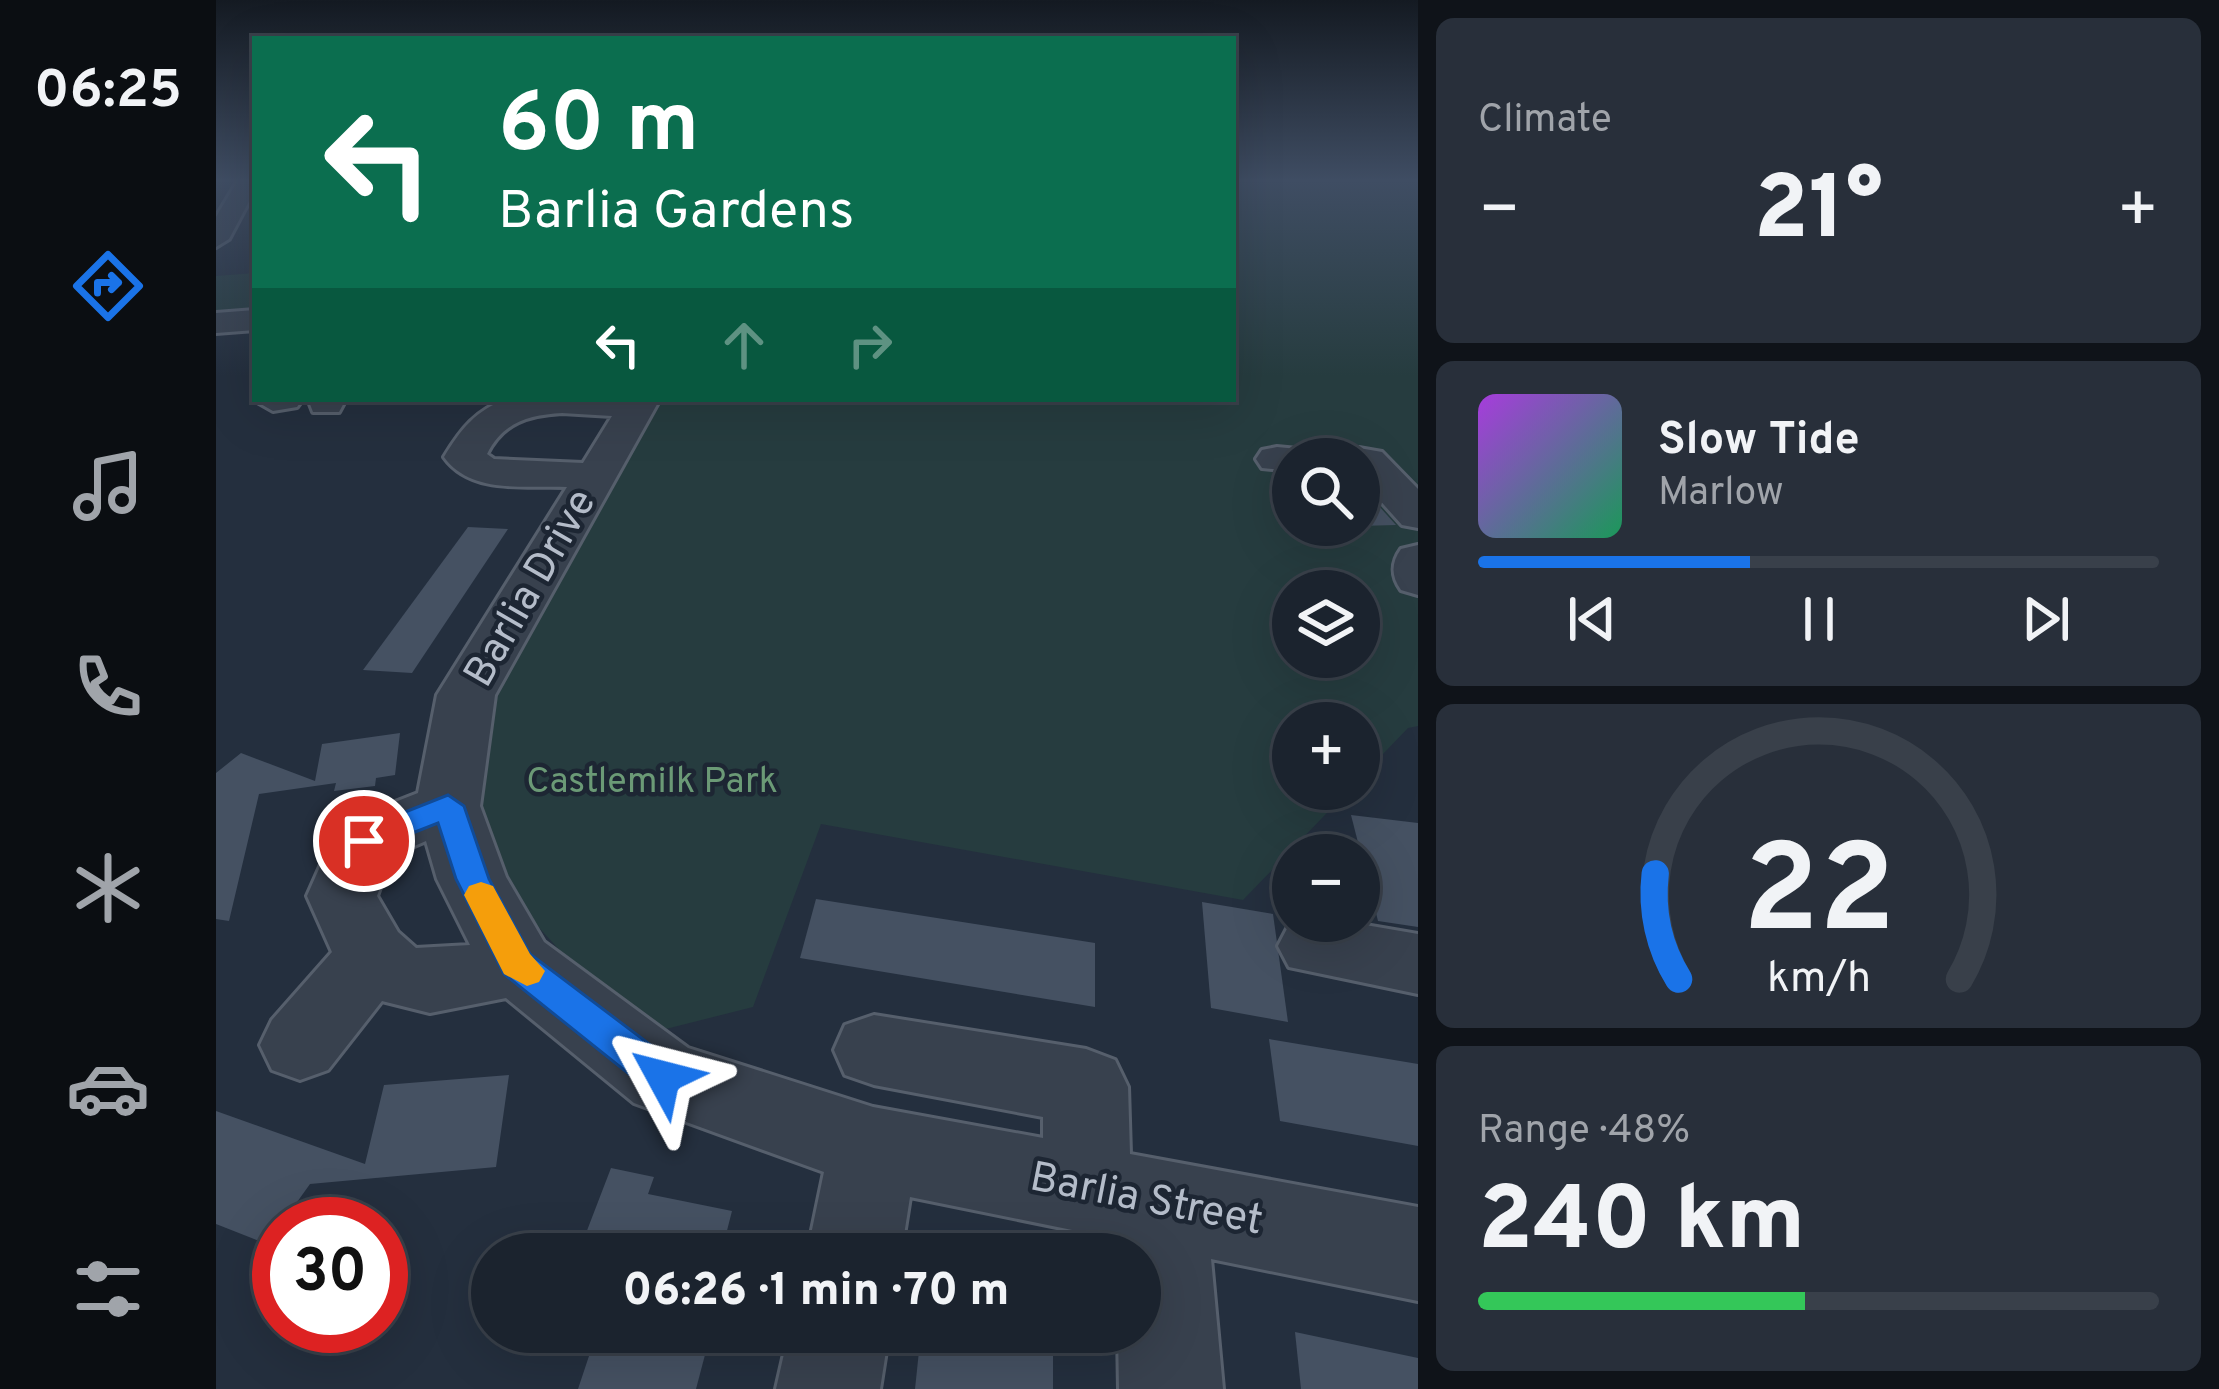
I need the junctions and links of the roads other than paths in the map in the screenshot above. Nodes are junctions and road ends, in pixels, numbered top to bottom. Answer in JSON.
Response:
{"nodes":[{"id":1,"x":252,"y":320,"type":"edge"},
{"id":2,"x":216,"y":323,"type":"edge"},
{"id":3,"x":638,"y":403,"type":"edge"},
{"id":4,"x":1380,"y":475,"type":"edge"},
{"id":5,"x":598,"y":476,"type":"junction"},
{"id":6,"x":1418,"y":515,"type":"edge"},
{"id":7,"x":1418,"y":559,"type":"edge"},
{"id":8,"x":1418,"y":580,"type":"edge"},
{"id":9,"x":448,"y":806,"type":"junction"},
{"id":10,"x":1315,"y":946,"type":"dead end"},
{"id":11,"x":373,"y":957,"type":"junction"},
{"id":12,"x":517,"y":964,"type":"junction"},
{"id":13,"x":1418,"y":964,"type":"edge"},
{"id":14,"x":300,"y":1045,"type":"dead end"},
{"id":15,"x":874,"y":1050,"type":"dead end"},
{"id":16,"x":873,"y":1148,"type":"junction"},
{"id":17,"x":1124,"y":1196,"type":"junction"},
{"id":18,"x":858,"y":1233,"type":"edge"},
{"id":19,"x":1418,"y":1254,"type":"edge"},
{"id":20,"x":835,"y":1353,"type":"edge"},
{"id":21,"x":828,"y":1389,"type":"edge"},
{"id":22,"x":1171,"y":1389,"type":"edge"}],
"edges":[{"from":1,"to":2,"type":"street"},
{"from":3,"to":5,"type":"street","name":"Barlia Drive"},
{"from":3,"to":5,"type":"street","name":"Barlia Drive"},
{"from":4,"to":6,"type":"street"},
{"from":5,"to":9,"type":"street","name":"Barlia Drive"},
{"from":7,"to":8,"type":"street"},
{"from":9,"to":11,"type":"street"},
{"from":9,"to":12,"type":"street","name":"Barlia Drive"},
{"from":10,"to":13,"type":"street"},
{"from":11,"to":12,"type":"street"},
{"from":11,"to":14,"type":"street"},
{"from":12,"to":16,"type":"street","name":"Barlia Drive"},
{"from":15,"to":17,"type":"street"},
{"from":16,"to":17,"type":"street","name":"Barlia Street"},
{"from":16,"to":18,"type":"street"},
{"from":17,"to":19,"type":"street","name":"Barlia Street"},
{"from":17,"to":22,"type":"street"},
{"from":20,"to":21,"type":"street"}]}
